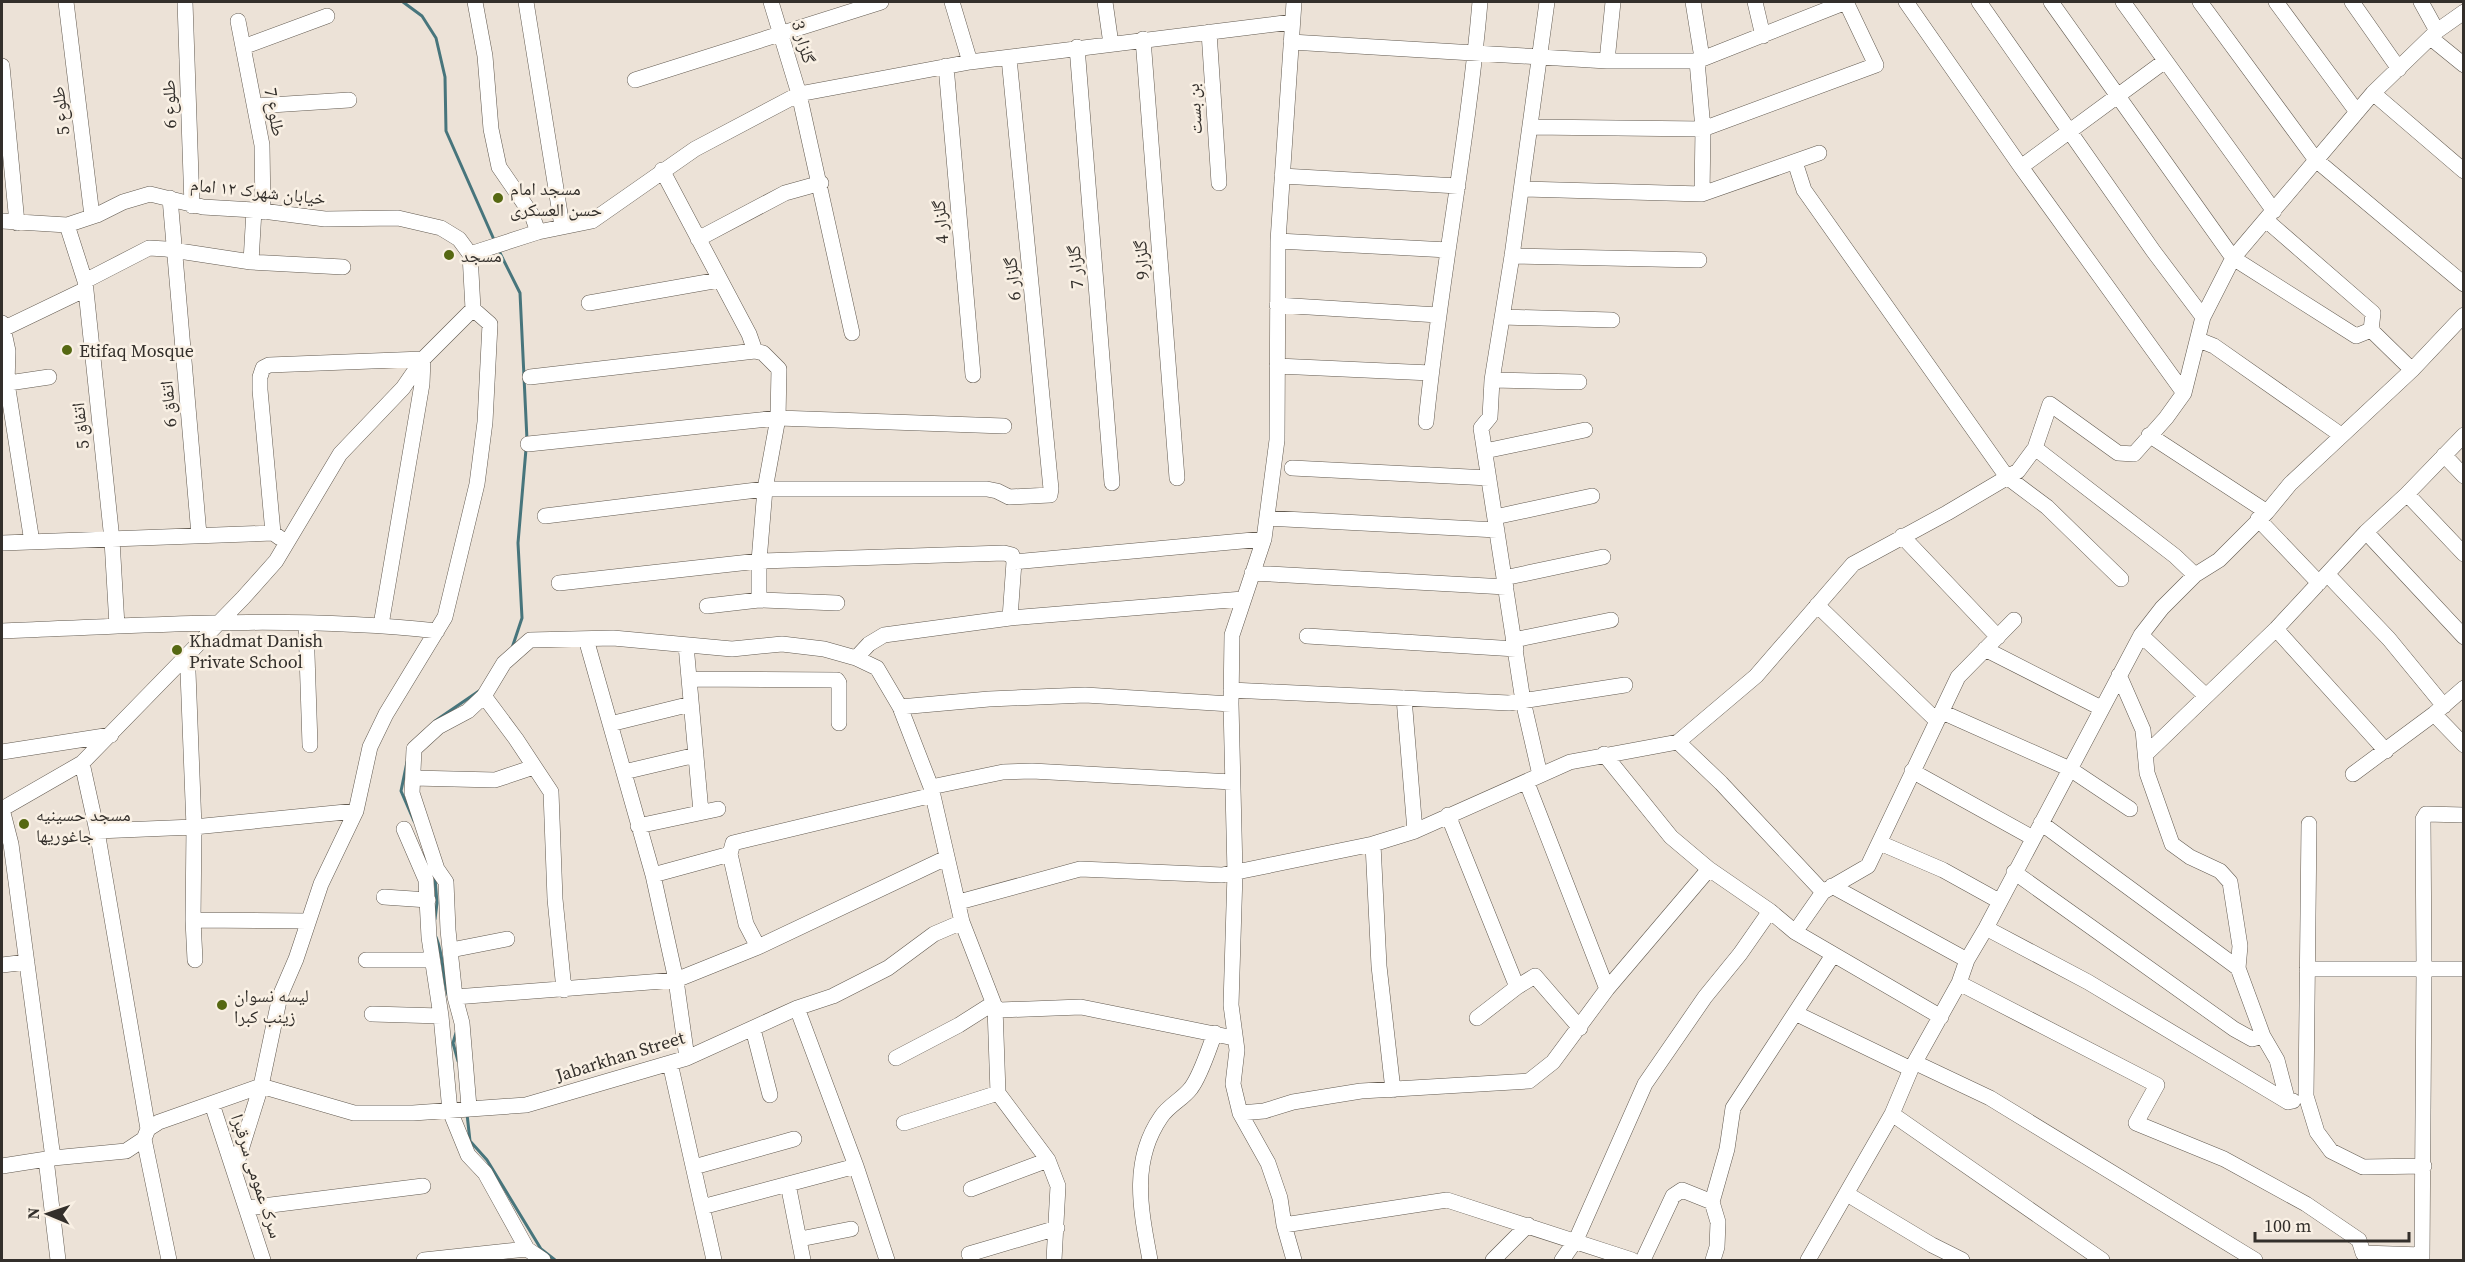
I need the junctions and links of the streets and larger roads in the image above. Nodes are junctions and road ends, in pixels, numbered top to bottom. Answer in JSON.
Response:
{"nodes":[{"id":1,"x":66,"y":2,"type":"edge"},
{"id":2,"x":185,"y":2,"type":"edge"},
{"id":3,"x":476,"y":2,"type":"edge"},
{"id":4,"x":526,"y":2,"type":"edge"},
{"id":5,"x":771,"y":2,"type":"edge"},
{"id":6,"x":881,"y":2,"type":"edge"},
{"id":7,"x":952,"y":2,"type":"edge"},
{"id":8,"x":1105,"y":2,"type":"edge"},
{"id":9,"x":1294,"y":2,"type":"edge"},
{"id":10,"x":1480,"y":2,"type":"edge"},
{"id":11,"x":1547,"y":2,"type":"edge"},
{"id":12,"x":1613,"y":2,"type":"edge"},
{"id":13,"x":1693,"y":2,"type":"edge"},
{"id":14,"x":1755,"y":2,"type":"edge"},
{"id":15,"x":1846,"y":2,"type":"edge"},
{"id":16,"x":1906,"y":2,"type":"edge"},
{"id":17,"x":1979,"y":2,"type":"edge"},
{"id":18,"x":2051,"y":2,"type":"edge"},
{"id":19,"x":2123,"y":2,"type":"edge"},
{"id":20,"x":2200,"y":2,"type":"edge"},
{"id":21,"x":2276,"y":2,"type":"edge"},
{"id":22,"x":2352,"y":2,"type":"edge"},
{"id":23,"x":2421,"y":2,"type":"edge"},
{"id":24,"x":1819,"y":7,"type":"edge"},
{"id":25,"x":2463,"y":12,"type":"edge"},
{"id":26,"x":327,"y":16,"type":"dead end"},
{"id":27,"x":238,"y":21,"type":"dead end"},
{"id":28,"x":1292,"y":22,"type":"junction"},
{"id":29,"x":1209,"y":32,"type":"junction"},
{"id":30,"x":781,"y":33,"type":"junction"},
{"id":31,"x":2435,"y":35,"type":"junction"},
{"id":32,"x":1763,"y":36,"type":"junction"},
{"id":33,"x":1143,"y":39,"type":"junction"},
{"id":34,"x":1291,"y":42,"type":"junction"},
{"id":35,"x":1111,"y":44,"type":"junction"},
{"id":36,"x":243,"y":47,"type":"junction"},
{"id":37,"x":1077,"y":47,"type":"junction"},
{"id":38,"x":1475,"y":55,"type":"junction"},
{"id":39,"x":1010,"y":58,"type":"junction"},
{"id":40,"x":1541,"y":58,"type":"junction"},
{"id":41,"x":1699,"y":59,"type":"junction"},
{"id":42,"x":1607,"y":61,"type":"junction"},
{"id":43,"x":2165,"y":61,"type":"junction"},
{"id":44,"x":970,"y":62,"type":"junction"},
{"id":45,"x":2463,"y":65,"type":"edge"},
{"id":46,"x":2,"y":66,"type":"edge"},
{"id":47,"x":946,"y":66,"type":"junction"},
{"id":48,"x":2399,"y":69,"type":"junction"},
{"id":49,"x":635,"y":80,"type":"dead end"},
{"id":50,"x":2373,"y":93,"type":"junction"},
{"id":51,"x":799,"y":94,"type":"junction"},
{"id":52,"x":2118,"y":96,"type":"junction"},
{"id":53,"x":349,"y":100,"type":"dead end"},
{"id":54,"x":255,"y":106,"type":"junction"},
{"id":55,"x":2357,"y":112,"type":"junction"},
{"id":56,"x":1531,"y":127,"type":"junction"},
{"id":57,"x":1703,"y":129,"type":"junction"},
{"id":58,"x":2069,"y":132,"type":"junction"},
{"id":59,"x":1819,"y":153,"type":"dead end"},
{"id":60,"x":2316,"y":160,"type":"junction"},
{"id":61,"x":1795,"y":162,"type":"junction"},
{"id":62,"x":2021,"y":167,"type":"junction"},
{"id":63,"x":662,"y":170,"type":"junction"},
{"id":64,"x":2463,"y":171,"type":"edge"},
{"id":65,"x":1282,"y":177,"type":"junction"},
{"id":66,"x":821,"y":183,"type":"junction"},
{"id":67,"x":1219,"y":183,"type":"dead end"},
{"id":68,"x":1458,"y":186,"type":"junction"},
{"id":69,"x":1522,"y":189,"type":"junction"},
{"id":70,"x":1702,"y":194,"type":"junction"},
{"id":71,"x":170,"y":198,"type":"junction"},
{"id":72,"x":192,"y":206,"type":"junction"},
{"id":73,"x":259,"y":211,"type":"junction"},
{"id":74,"x":2270,"y":215,"type":"junction"},
{"id":75,"x":92,"y":216,"type":"junction"},
{"id":76,"x":9,"y":222,"type":"edge"},
{"id":77,"x":67,"y":225,"type":"junction"},
{"id":78,"x":562,"y":226,"type":"junction"},
{"id":79,"x":538,"y":232,"type":"junction"},
{"id":80,"x":698,"y":239,"type":"junction"},
{"id":81,"x":1278,"y":241,"type":"junction"},
{"id":82,"x":1448,"y":250,"type":"junction"},
{"id":83,"x":174,"y":251,"type":"junction"},
{"id":84,"x":476,"y":253,"type":"junction"},
{"id":85,"x":1512,"y":256,"type":"junction"},
{"id":86,"x":2233,"y":258,"type":"junction"},
{"id":87,"x":1699,"y":260,"type":"dead end"},
{"id":88,"x":251,"y":262,"type":"junction"},
{"id":89,"x":343,"y":267,"type":"dead end"},
{"id":90,"x":719,"y":280,"type":"junction"},
{"id":91,"x":2463,"y":284,"type":"edge"},
{"id":92,"x":85,"y":285,"type":"junction"},
{"id":93,"x":588,"y":303,"type":"dead end"},
{"id":94,"x":1277,"y":305,"type":"junction"},
{"id":95,"x":473,"y":309,"type":"junction"},
{"id":96,"x":1438,"y":315,"type":"junction"},
{"id":97,"x":2463,"y":315,"type":"edge"},
{"id":98,"x":1502,"y":317,"type":"junction"},
{"id":99,"x":2203,"y":317,"type":"junction"},
{"id":100,"x":1612,"y":320,"type":"dead end"},
{"id":101,"x":2,"y":326,"type":"edge"},
{"id":102,"x":2371,"y":330,"type":"junction"},
{"id":103,"x":852,"y":333,"type":"dead end"},
{"id":104,"x":2199,"y":340,"type":"junction"},
{"id":105,"x":755,"y":351,"type":"junction"},
{"id":106,"x":423,"y":359,"type":"junction"},
{"id":107,"x":1277,"y":366,"type":"junction"},
{"id":108,"x":2412,"y":370,"type":"junction"},
{"id":109,"x":1431,"y":373,"type":"junction"},
{"id":110,"x":973,"y":375,"type":"dead end"},
{"id":111,"x":49,"y":376,"type":"dead end"},
{"id":112,"x":530,"y":377,"type":"dead end"},
{"id":113,"x":1492,"y":380,"type":"junction"},
{"id":114,"x":1579,"y":382,"type":"dead end"},
{"id":115,"x":4,"y":384,"type":"edge"},
{"id":116,"x":2184,"y":393,"type":"junction"},
{"id":117,"x":778,"y":417,"type":"junction"},
{"id":118,"x":1426,"y":422,"type":"dead end"},
{"id":119,"x":1004,"y":426,"type":"dead end"},
{"id":120,"x":1585,"y":430,"type":"dead end"},
{"id":121,"x":2149,"y":435,"type":"junction"},
{"id":122,"x":2341,"y":435,"type":"junction"},
{"id":123,"x":2463,"y":435,"type":"edge"},
{"id":124,"x":528,"y":444,"type":"dead end"},
{"id":125,"x":2036,"y":448,"type":"junction"},
{"id":126,"x":1485,"y":451,"type":"junction"},
{"id":127,"x":2444,"y":455,"type":"junction"},
{"id":128,"x":1292,"y":468,"type":"dead end"},
{"id":129,"x":2463,"y":476,"type":"edge"},
{"id":130,"x":2007,"y":477,"type":"junction"},
{"id":131,"x":1177,"y":478,"type":"dead end"},
{"id":132,"x":1489,"y":478,"type":"junction"},
{"id":133,"x":1112,"y":483,"type":"dead end"},
{"id":134,"x":765,"y":489,"type":"junction"},
{"id":135,"x":2407,"y":494,"type":"junction"},
{"id":136,"x":1592,"y":495,"type":"dead end"},
{"id":137,"x":2262,"y":515,"type":"junction"},
{"id":138,"x":545,"y":516,"type":"dead end"},
{"id":139,"x":1267,"y":518,"type":"junction"},
{"id":140,"x":1496,"y":524,"type":"junction"},
{"id":141,"x":2366,"y":532,"type":"junction"},
{"id":142,"x":273,"y":533,"type":"junction"},
{"id":143,"x":199,"y":535,"type":"junction"},
{"id":144,"x":1902,"y":536,"type":"junction"},
{"id":145,"x":1264,"y":539,"type":"junction"},
{"id":146,"x":112,"y":540,"type":"junction"},
{"id":147,"x":32,"y":542,"type":"junction"},
{"id":148,"x":2,"y":543,"type":"edge"},
{"id":149,"x":287,"y":544,"type":"junction"},
{"id":150,"x":2463,"y":554,"type":"edge"},
{"id":151,"x":1603,"y":557,"type":"dead end"},
{"id":152,"x":759,"y":561,"type":"junction"},
{"id":153,"x":1014,"y":561,"type":"junction"},
{"id":154,"x":1252,"y":573,"type":"junction"},
{"id":155,"x":2195,"y":575,"type":"junction"},
{"id":156,"x":2121,"y":579,"type":"dead end"},
{"id":157,"x":2324,"y":579,"type":"junction"},
{"id":158,"x":559,"y":583,"type":"dead end"},
{"id":159,"x":1505,"y":583,"type":"junction"},
{"id":160,"x":1243,"y":598,"type":"junction"},
{"id":161,"x":759,"y":600,"type":"junction"},
{"id":162,"x":837,"y":603,"type":"dead end"},
{"id":163,"x":1817,"y":605,"type":"junction"},
{"id":164,"x":707,"y":606,"type":"dead end"},
{"id":165,"x":1010,"y":618,"type":"junction"},
{"id":166,"x":1611,"y":620,"type":"dead end"},
{"id":167,"x":2014,"y":620,"type":"dead end"},
{"id":168,"x":218,"y":623,"type":"junction"},
{"id":169,"x":306,"y":624,"type":"junction"},
{"id":170,"x":381,"y":625,"type":"junction"},
{"id":171,"x":117,"y":626,"type":"junction"},
{"id":172,"x":2276,"y":628,"type":"junction"},
{"id":173,"x":2,"y":631,"type":"edge"},
{"id":174,"x":436,"y":631,"type":"junction"},
{"id":175,"x":2141,"y":635,"type":"junction"},
{"id":176,"x":1307,"y":636,"type":"dead end"},
{"id":177,"x":1998,"y":637,"type":"junction"},
{"id":178,"x":2463,"y":637,"type":"edge"},
{"id":179,"x":586,"y":639,"type":"junction"},
{"id":180,"x":686,"y":645,"type":"junction"},
{"id":181,"x":1515,"y":645,"type":"junction"},
{"id":182,"x":1985,"y":649,"type":"junction"},
{"id":183,"x":856,"y":658,"type":"junction"},
{"id":184,"x":185,"y":659,"type":"junction"},
{"id":185,"x":2119,"y":675,"type":"junction"},
{"id":186,"x":690,"y":680,"type":"junction"},
{"id":187,"x":1624,"y":685,"type":"dead end"},
{"id":188,"x":2463,"y":688,"type":"edge"},
{"id":189,"x":484,"y":696,"type":"junction"},
{"id":190,"x":2206,"y":696,"type":"junction"},
{"id":191,"x":1231,"y":697,"type":"junction"},
{"id":192,"x":1404,"y":698,"type":"junction"},
{"id":193,"x":1523,"y":701,"type":"junction"},
{"id":194,"x":692,"y":704,"type":"junction"},
{"id":195,"x":900,"y":707,"type":"junction"},
{"id":196,"x":2101,"y":708,"type":"junction"},
{"id":197,"x":2439,"y":710,"type":"junction"},
{"id":198,"x":1940,"y":717,"type":"junction"},
{"id":199,"x":839,"y":723,"type":"dead end"},
{"id":200,"x":610,"y":724,"type":"junction"},
{"id":201,"x":111,"y":735,"type":"junction"},
{"id":202,"x":1678,"y":742,"type":"junction"},
{"id":203,"x":310,"y":745,"type":"dead end"},
{"id":204,"x":2463,"y":745,"type":"edge"},
{"id":205,"x":2386,"y":751,"type":"junction"},
{"id":206,"x":2,"y":752,"type":"edge"},
{"id":207,"x":1604,"y":754,"type":"junction"},
{"id":208,"x":2146,"y":754,"type":"junction"},
{"id":209,"x":696,"y":755,"type":"junction"},
{"id":210,"x":82,"y":763,"type":"junction"},
{"id":211,"x":534,"y":767,"type":"junction"},
{"id":212,"x":2070,"y":769,"type":"junction"},
{"id":213,"x":1912,"y":771,"type":"junction"},
{"id":214,"x":624,"y":772,"type":"junction"},
{"id":215,"x":2353,"y":774,"type":"dead end"},
{"id":216,"x":413,"y":778,"type":"junction"},
{"id":217,"x":1534,"y":779,"type":"junction"},
{"id":218,"x":1232,"y":782,"type":"junction"},
{"id":219,"x":932,"y":791,"type":"junction"},
{"id":220,"x":2,"y":809,"type":"edge"},
{"id":221,"x":718,"y":809,"type":"dead end"},
{"id":222,"x":2130,"y":809,"type":"dead end"},
{"id":223,"x":356,"y":811,"type":"junction"},
{"id":224,"x":701,"y":812,"type":"junction"},
{"id":225,"x":1448,"y":815,"type":"junction"},
{"id":226,"x":2463,"y":815,"type":"edge"},
{"id":227,"x":2041,"y":824,"type":"junction"},
{"id":228,"x":2308,"y":824,"type":"dead end"},
{"id":229,"x":638,"y":826,"type":"junction"},
{"id":230,"x":194,"y":828,"type":"junction"},
{"id":231,"x":404,"y":829,"type":"dead end"},
{"id":232,"x":97,"y":831,"type":"junction"},
{"id":233,"x":1415,"y":831,"type":"junction"},
{"id":234,"x":2033,"y":838,"type":"junction"},
{"id":235,"x":1880,"y":843,"type":"junction"},
{"id":236,"x":1374,"y":844,"type":"junction"},
{"id":237,"x":730,"y":854,"type":"junction"},
{"id":238,"x":946,"y":858,"type":"junction"},
{"id":239,"x":1708,"y":869,"type":"junction"},
{"id":240,"x":2014,"y":872,"type":"junction"},
{"id":241,"x":1235,"y":873,"type":"junction"},
{"id":242,"x":653,"y":875,"type":"junction"},
{"id":243,"x":1827,"y":889,"type":"junction"},
{"id":244,"x":384,"y":897,"type":"dead end"},
{"id":245,"x":428,"y":900,"type":"junction"},
{"id":246,"x":1999,"y":901,"type":"junction"},
{"id":247,"x":959,"y":902,"type":"junction"},
{"id":248,"x":1770,"y":910,"type":"junction"},
{"id":249,"x":193,"y":920,"type":"junction"},
{"id":250,"x":308,"y":921,"type":"junction"},
{"id":251,"x":962,"y":922,"type":"junction"},
{"id":252,"x":1986,"y":928,"type":"junction"},
{"id":253,"x":1795,"y":932,"type":"junction"},
{"id":254,"x":507,"y":939,"type":"dead end"},
{"id":255,"x":758,"y":947,"type":"junction"},
{"id":256,"x":451,"y":950,"type":"junction"},
{"id":257,"x":1833,"y":956,"type":"junction"},
{"id":258,"x":195,"y":960,"type":"dead end"},
{"id":259,"x":366,"y":960,"type":"dead end"},
{"id":260,"x":431,"y":960,"type":"junction"},
{"id":261,"x":1967,"y":960,"type":"junction"},
{"id":262,"x":27,"y":962,"type":"junction"},
{"id":263,"x":2,"y":965,"type":"edge"},
{"id":264,"x":2238,"y":968,"type":"junction"},
{"id":265,"x":2307,"y":969,"type":"junction"},
{"id":266,"x":2424,"y":969,"type":"junction"},
{"id":267,"x":2463,"y":969,"type":"edge"},
{"id":268,"x":676,"y":981,"type":"junction"},
{"id":269,"x":1959,"y":983,"type":"junction"},
{"id":270,"x":1517,"y":987,"type":"junction"},
{"id":271,"x":1607,"y":989,"type":"junction"},
{"id":272,"x":564,"y":990,"type":"junction"},
{"id":273,"x":455,"y":997,"type":"junction"},
{"id":274,"x":994,"y":1005,"type":"junction"},
{"id":275,"x":797,"y":1008,"type":"junction"},
{"id":276,"x":1795,"y":1013,"type":"junction"},
{"id":277,"x":372,"y":1014,"type":"dead end"},
{"id":278,"x":441,"y":1016,"type":"junction"},
{"id":279,"x":1941,"y":1017,"type":"junction"},
{"id":280,"x":1477,"y":1018,"type":"dead end"},
{"id":281,"x":1580,"y":1028,"type":"junction"},
{"id":282,"x":753,"y":1029,"type":"junction"},
{"id":283,"x":1215,"y":1033,"type":"junction"},
{"id":284,"x":2264,"y":1036,"type":"junction"},
{"id":285,"x":1234,"y":1038,"type":"junction"},
{"id":286,"x":687,"y":1058,"type":"junction"},
{"id":287,"x":896,"y":1058,"type":"dead end"},
{"id":288,"x":670,"y":1063,"type":"junction"},
{"id":289,"x":1913,"y":1066,"type":"junction"},
{"id":290,"x":261,"y":1086,"type":"junction"},
{"id":291,"x":1394,"y":1090,"type":"junction"},
{"id":292,"x":998,"y":1093,"type":"junction"},
{"id":293,"x":770,"y":1095,"type":"dead end"},
{"id":294,"x":2306,"y":1096,"type":"junction"},
{"id":295,"x":2288,"y":1102,"type":"junction"},
{"id":296,"x":212,"y":1104,"type":"junction"},
{"id":297,"x":470,"y":1107,"type":"junction"},
{"id":298,"x":450,"y":1111,"type":"junction"},
{"id":299,"x":1240,"y":1113,"type":"junction"},
{"id":300,"x":1892,"y":1114,"type":"junction"},
{"id":301,"x":903,"y":1124,"type":"dead end"},
{"id":302,"x":146,"y":1134,"type":"junction"},
{"id":303,"x":794,"y":1140,"type":"dead end"},
{"id":304,"x":49,"y":1158,"type":"junction"},
{"id":305,"x":1048,"y":1160,"type":"junction"},
{"id":306,"x":2,"y":1166,"type":"edge"},
{"id":307,"x":856,"y":1166,"type":"junction"},
{"id":308,"x":2424,"y":1166,"type":"junction"},
{"id":309,"x":694,"y":1167,"type":"junction"},
{"id":310,"x":235,"y":1169,"type":"junction"},
{"id":311,"x":788,"y":1184,"type":"junction"},
{"id":312,"x":423,"y":1186,"type":"dead end"},
{"id":313,"x":971,"y":1189,"type":"dead end"},
{"id":314,"x":1847,"y":1194,"type":"junction"},
{"id":315,"x":1712,"y":1202,"type":"junction"},
{"id":316,"x":702,"y":1207,"type":"junction"},
{"id":317,"x":247,"y":1208,"type":"junction"},
{"id":318,"x":1284,"y":1225,"type":"junction"},
{"id":319,"x":1528,"y":1225,"type":"junction"},
{"id":320,"x":1057,"y":1228,"type":"junction"},
{"id":321,"x":851,"y":1229,"type":"dead end"},
{"id":322,"x":800,"y":1239,"type":"junction"},
{"id":323,"x":1576,"y":1240,"type":"junction"},
{"id":324,"x":527,"y":1249,"type":"junction"},
{"id":325,"x":969,"y":1254,"type":"dead end"},
{"id":326,"x":2422,"y":1258,"type":"edge"},
{"id":327,"x":58,"y":1260,"type":"edge"},
{"id":328,"x":168,"y":1260,"type":"edge"},
{"id":329,"x":263,"y":1260,"type":"edge"},
{"id":330,"x":424,"y":1260,"type":"edge"},
{"id":331,"x":543,"y":1260,"type":"edge"},
{"id":332,"x":714,"y":1260,"type":"edge"},
{"id":333,"x":803,"y":1260,"type":"edge"},
{"id":334,"x":886,"y":1260,"type":"edge"},
{"id":335,"x":1054,"y":1260,"type":"edge"},
{"id":336,"x":1150,"y":1260,"type":"edge"},
{"id":337,"x":1294,"y":1260,"type":"edge"},
{"id":338,"x":1493,"y":1260,"type":"edge"},
{"id":339,"x":1562,"y":1260,"type":"edge"},
{"id":340,"x":1632,"y":1260,"type":"edge"},
{"id":341,"x":1643,"y":1260,"type":"edge"},
{"id":342,"x":1713,"y":1260,"type":"edge"},
{"id":343,"x":1808,"y":1260,"type":"edge"},
{"id":344,"x":1962,"y":1260,"type":"edge"},
{"id":345,"x":2102,"y":1260,"type":"edge"},
{"id":346,"x":2255,"y":1260,"type":"edge"}],
"edges":[{"from":1,"to":75,"type":"street","name":"طلوع 5"},
{"from":2,"to":72,"type":"street","name":"طلوع 6"},
{"from":3,"to":79,"type":"street"},
{"from":4,"to":78,"type":"street"},
{"from":5,"to":30,"type":"street","name":"گلزار 3"},
{"from":6,"to":30,"type":"street"},
{"from":7,"to":44,"type":"street"},
{"from":8,"to":35,"type":"street"},
{"from":9,"to":28,"type":"street"},
{"from":10,"to":38,"type":"street"},
{"from":11,"to":40,"type":"street"},
{"from":12,"to":42,"type":"street"},
{"from":13,"to":41,"type":"street"},
{"from":14,"to":32,"type":"street"},
{"from":15,"to":24,"type":"street"},
{"from":15,"to":57,"type":"street"},
{"from":16,"to":62,"type":"street"},
{"from":17,"to":58,"type":"street"},
{"from":18,"to":52,"type":"street"},
{"from":19,"to":43,"type":"street"},
{"from":20,"to":60,"type":"street"},
{"from":21,"to":55,"type":"street"},
{"from":22,"to":48,"type":"street"},
{"from":23,"to":31,"type":"street"},
{"from":24,"to":32,"type":"street"},
{"from":25,"to":31,"type":"street"},
{"from":26,"to":36,"type":"street"},
{"from":27,"to":36,"type":"street","name":"طلوع 7"},
{"from":28,"to":29,"type":"street"},
{"from":28,"to":34,"type":"street"},
{"from":29,"to":33,"type":"street"},
{"from":29,"to":67,"type":"street","name":"بن بست"},
{"from":30,"to":49,"type":"street"},
{"from":30,"to":51,"type":"street","name":"گلزار 3"},
{"from":31,"to":45,"type":"street"},
{"from":31,"to":48,"type":"street"},
{"from":32,"to":41,"type":"street"},
{"from":33,"to":35,"type":"street"},
{"from":33,"to":131,"type":"street","name":"گلزار9"},
{"from":34,"to":38,"type":"street"},
{"from":34,"to":65,"type":"street"},
{"from":35,"to":37,"type":"street"},
{"from":36,"to":54,"type":"street","name":"طلوع 7"},
{"from":37,"to":39,"type":"street"},
{"from":37,"to":133,"type":"street","name":"گلزار 7"},
{"from":38,"to":40,"type":"street"},
{"from":38,"to":68,"type":"street"},
{"from":39,"to":44,"type":"street"},
{"from":39,"to":134,"type":"street","name":"گلزار 6"},
{"from":40,"to":42,"type":"street"},
{"from":40,"to":56,"type":"street"},
{"from":41,"to":42,"type":"street"},
{"from":41,"to":57,"type":"street"},
{"from":43,"to":52,"type":"street"},
{"from":43,"to":74,"type":"street"},
{"from":44,"to":47,"type":"street"},
{"from":46,"to":76,"type":"street"},
{"from":47,"to":51,"type":"street"},
{"from":47,"to":110,"type":"street","name":"گلزار 4"},
{"from":48,"to":50,"type":"street"},
{"from":50,"to":55,"type":"street"},
{"from":50,"to":64,"type":"street"},
{"from":51,"to":63,"type":"street"},
{"from":51,"to":66,"type":"street","name":"گلزار 3"},
{"from":52,"to":58,"type":"street"},
{"from":52,"to":86,"type":"street"},
{"from":53,"to":54,"type":"street"},
{"from":54,"to":73,"type":"street","name":"طلوع 7"},
{"from":55,"to":60,"type":"street"},
{"from":56,"to":57,"type":"street"},
{"from":56,"to":69,"type":"street"},
{"from":57,"to":70,"type":"street"},
{"from":58,"to":62,"type":"street"},
{"from":58,"to":99,"type":"street"},
{"from":59,"to":61,"type":"street"},
{"from":60,"to":74,"type":"street"},
{"from":60,"to":91,"type":"street"},
{"from":61,"to":70,"type":"street"},
{"from":61,"to":130,"type":"street"},
{"from":62,"to":116,"type":"street"},
{"from":63,"to":78,"type":"street"},
{"from":63,"to":80,"type":"street"},
{"from":65,"to":68,"type":"street"},
{"from":65,"to":81,"type":"street"},
{"from":66,"to":80,"type":"street"},
{"from":66,"to":103,"type":"street","name":"گلزار 3"},
{"from":68,"to":82,"type":"street"},
{"from":69,"to":70,"type":"street"},
{"from":69,"to":85,"type":"street"},
{"from":71,"to":72,"type":"street","name":"خیابان شهرک ۱۲ امام"},
{"from":71,"to":75,"type":"street","name":"خیابان شهرک ۱۲ امام"},
{"from":71,"to":83,"type":"street","name":"اتفاق 6"},
{"from":72,"to":73,"type":"street","name":"خیابان شهرک ۱۲ امام"},
{"from":73,"to":84,"type":"street","name":"خیابان شهرک ۱۲ امام"},
{"from":73,"to":88,"type":"street","name":"طلوع 7"},
{"from":74,"to":86,"type":"street"},
{"from":74,"to":102,"type":"street"},
{"from":75,"to":77,"type":"street","name":"خیابان شهرک ۱۲ امام"},
{"from":76,"to":77,"type":"street","name":"خیابان شهرک ۱۲ امام"},
{"from":77,"to":92,"type":"street","name":"اتفاق 5"},
{"from":78,"to":79,"type":"street"},
{"from":79,"to":84,"type":"street"},
{"from":80,"to":90,"type":"street"},
{"from":81,"to":82,"type":"street"},
{"from":81,"to":94,"type":"street"},
{"from":82,"to":96,"type":"street"},
{"from":83,"to":88,"type":"street"},
{"from":83,"to":92,"type":"street"},
{"from":83,"to":143,"type":"street","name":"اتفاق 6"},
{"from":84,"to":95,"type":"street"},
{"from":85,"to":87,"type":"street"},
{"from":85,"to":98,"type":"street"},
{"from":86,"to":99,"type":"street"},
{"from":86,"to":102,"type":"street"},
{"from":88,"to":89,"type":"street"},
{"from":90,"to":93,"type":"street"},
{"from":90,"to":105,"type":"street"},
{"from":92,"to":101,"type":"street"},
{"from":92,"to":146,"type":"street","name":"اتفاق 5"},
{"from":94,"to":96,"type":"street"},
{"from":94,"to":107,"type":"street"},
{"from":95,"to":106,"type":"street"},
{"from":95,"to":174,"type":"street"},
{"from":96,"to":109,"type":"street"},
{"from":97,"to":108,"type":"street"},
{"from":98,"to":100,"type":"street"},
{"from":98,"to":113,"type":"street"},
{"from":99,"to":104,"type":"street"},
{"from":101,"to":115,"type":"street"},
{"from":102,"to":108,"type":"street"},
{"from":104,"to":116,"type":"street"},
{"from":104,"to":122,"type":"street"},
{"from":105,"to":112,"type":"street"},
{"from":105,"to":117,"type":"street"},
{"from":106,"to":142,"type":"street"},
{"from":106,"to":149,"type":"street"},
{"from":106,"to":170,"type":"street"},
{"from":107,"to":109,"type":"street"},
{"from":107,"to":139,"type":"street"},
{"from":108,"to":122,"type":"street"},
{"from":109,"to":118,"type":"street"},
{"from":111,"to":115,"type":"street"},
{"from":113,"to":114,"type":"street"},
{"from":113,"to":126,"type":"street"},
{"from":115,"to":147,"type":"street"},
{"from":116,"to":121,"type":"street"},
{"from":117,"to":119,"type":"street"},
{"from":117,"to":124,"type":"street"},
{"from":117,"to":134,"type":"street"},
{"from":120,"to":126,"type":"street"},
{"from":121,"to":125,"type":"street"},
{"from":121,"to":137,"type":"street"},
{"from":122,"to":137,"type":"street"},
{"from":123,"to":127,"type":"street"},
{"from":125,"to":130,"type":"street"},
{"from":125,"to":155,"type":"street"},
{"from":126,"to":132,"type":"street"},
{"from":127,"to":129,"type":"street"},
{"from":127,"to":135,"type":"street"},
{"from":128,"to":132,"type":"street"},
{"from":130,"to":144,"type":"street"},
{"from":130,"to":156,"type":"street"},
{"from":132,"to":140,"type":"street"},
{"from":134,"to":138,"type":"street"},
{"from":134,"to":152,"type":"street"},
{"from":135,"to":141,"type":"street"},
{"from":135,"to":150,"type":"street"},
{"from":136,"to":140,"type":"street"},
{"from":137,"to":155,"type":"street"},
{"from":137,"to":157,"type":"street"},
{"from":139,"to":140,"type":"street"},
{"from":139,"to":145,"type":"street"},
{"from":140,"to":159,"type":"street"},
{"from":141,"to":157,"type":"street"},
{"from":141,"to":178,"type":"street"},
{"from":142,"to":143,"type":"street"},
{"from":142,"to":149,"type":"street"},
{"from":143,"to":146,"type":"street"},
{"from":144,"to":163,"type":"street"},
{"from":144,"to":177,"type":"street"},
{"from":145,"to":153,"type":"street"},
{"from":145,"to":154,"type":"street"},
{"from":146,"to":147,"type":"street"},
{"from":146,"to":171,"type":"street","name":"اتفاق 5"},
{"from":147,"to":148,"type":"street"},
{"from":149,"to":168,"type":"street"},
{"from":151,"to":159,"type":"street"},
{"from":152,"to":153,"type":"street"},
{"from":152,"to":158,"type":"street"},
{"from":152,"to":161,"type":"street"},
{"from":153,"to":165,"type":"street"},
{"from":154,"to":159,"type":"street"},
{"from":154,"to":160,"type":"street"},
{"from":155,"to":175,"type":"street"},
{"from":157,"to":172,"type":"street"},
{"from":157,"to":197,"type":"street"},
{"from":159,"to":181,"type":"street"},
{"from":160,"to":165,"type":"street"},
{"from":160,"to":191,"type":"street"},
{"from":161,"to":162,"type":"street"},
{"from":161,"to":164,"type":"street"},
{"from":163,"to":198,"type":"street"},
{"from":163,"to":202,"type":"street"},
{"from":165,"to":183,"type":"street"},
{"from":166,"to":181,"type":"street"},
{"from":167,"to":177,"type":"street"},
{"from":168,"to":169,"type":"street"},
{"from":168,"to":171,"type":"street"},
{"from":168,"to":184,"type":"street"},
{"from":169,"to":170,"type":"street"},
{"from":169,"to":203,"type":"street"},
{"from":170,"to":174,"type":"street"},
{"from":171,"to":173,"type":"street"},
{"from":172,"to":190,"type":"street"},
{"from":172,"to":205,"type":"street"},
{"from":174,"to":223,"type":"street"},
{"from":175,"to":185,"type":"street"},
{"from":175,"to":190,"type":"street"},
{"from":176,"to":181,"type":"street"},
{"from":177,"to":182,"type":"street"},
{"from":179,"to":180,"type":"street"},
{"from":179,"to":189,"type":"street"},
{"from":179,"to":200,"type":"street"},
{"from":180,"to":183,"type":"street"},
{"from":180,"to":186,"type":"street"},
{"from":181,"to":193,"type":"street"},
{"from":182,"to":196,"type":"street"},
{"from":182,"to":198,"type":"street"},
{"from":183,"to":195,"type":"street"},
{"from":184,"to":201,"type":"street"},
{"from":184,"to":230,"type":"street"},
{"from":185,"to":196,"type":"street"},
{"from":185,"to":208,"type":"street"},
{"from":186,"to":194,"type":"street"},
{"from":186,"to":199,"type":"street"},
{"from":187,"to":193,"type":"street"},
{"from":188,"to":197,"type":"street"},
{"from":189,"to":211,"type":"street"},
{"from":189,"to":216,"type":"street"},
{"from":190,"to":208,"type":"street"},
{"from":191,"to":192,"type":"street"},
{"from":191,"to":195,"type":"street"},
{"from":191,"to":218,"type":"street"},
{"from":192,"to":193,"type":"street"},
{"from":192,"to":233,"type":"street"},
{"from":193,"to":217,"type":"street"},
{"from":194,"to":200,"type":"street"},
{"from":194,"to":209,"type":"street"},
{"from":195,"to":219,"type":"street"},
{"from":196,"to":212,"type":"street"},
{"from":197,"to":204,"type":"street"},
{"from":197,"to":205,"type":"street"},
{"from":198,"to":212,"type":"street"},
{"from":198,"to":213,"type":"street"},
{"from":200,"to":214,"type":"street"},
{"from":201,"to":206,"type":"street"},
{"from":201,"to":210,"type":"street"},
{"from":202,"to":207,"type":"street"},
{"from":202,"to":243,"type":"street"},
{"from":205,"to":215,"type":"street"},
{"from":207,"to":217,"type":"street"},
{"from":207,"to":239,"type":"street"},
{"from":208,"to":264,"type":"street"},
{"from":209,"to":214,"type":"street"},
{"from":209,"to":224,"type":"street"},
{"from":210,"to":220,"type":"street"},
{"from":210,"to":232,"type":"street"},
{"from":211,"to":216,"type":"street"},
{"from":211,"to":272,"type":"street"},
{"from":212,"to":222,"type":"street"},
{"from":212,"to":227,"type":"street"},
{"from":213,"to":234,"type":"street"},
{"from":213,"to":235,"type":"street"},
{"from":214,"to":229,"type":"street"},
{"from":216,"to":256,"type":"street"},
{"from":217,"to":225,"type":"street"},
{"from":217,"to":271,"type":"street"},
{"from":218,"to":219,"type":"street"},
{"from":218,"to":241,"type":"street"},
{"from":219,"to":237,"type":"street"},
{"from":219,"to":238,"type":"street"},
{"from":220,"to":262,"type":"street"},
{"from":221,"to":224,"type":"street"},
{"from":223,"to":230,"type":"street"},
{"from":223,"to":250,"type":"street"},
{"from":224,"to":229,"type":"street"},
{"from":225,"to":233,"type":"street"},
{"from":225,"to":270,"type":"street"},
{"from":226,"to":266,"type":"street"},
{"from":227,"to":234,"type":"street"},
{"from":227,"to":264,"type":"street"},
{"from":228,"to":265,"type":"street"},
{"from":229,"to":242,"type":"street"},
{"from":230,"to":232,"type":"street"},
{"from":230,"to":249,"type":"street"},
{"from":231,"to":245,"type":"street"},
{"from":232,"to":302,"type":"street"},
{"from":233,"to":236,"type":"street"},
{"from":234,"to":240,"type":"street"},
{"from":235,"to":243,"type":"street"},
{"from":235,"to":246,"type":"street"},
{"from":236,"to":241,"type":"street"},
{"from":236,"to":291,"type":"street"},
{"from":237,"to":242,"type":"street"},
{"from":237,"to":255,"type":"street"},
{"from":238,"to":247,"type":"street"},
{"from":238,"to":255,"type":"street"},
{"from":239,"to":248,"type":"street"},
{"from":239,"to":271,"type":"street"},
{"from":240,"to":246,"type":"street"},
{"from":240,"to":284,"type":"street"},
{"from":241,"to":247,"type":"street"},
{"from":241,"to":285,"type":"street"},
{"from":242,"to":268,"type":"street"},
{"from":243,"to":253,"type":"street"},
{"from":243,"to":261,"type":"street"},
{"from":244,"to":245,"type":"street"},
{"from":245,"to":260,"type":"street"},
{"from":246,"to":252,"type":"street"},
{"from":247,"to":251,"type":"street"},
{"from":248,"to":253,"type":"street"},
{"from":248,"to":323,"type":"street"},
{"from":249,"to":250,"type":"street"},
{"from":249,"to":258,"type":"street"},
{"from":250,"to":290,"type":"street"},
{"from":251,"to":274,"type":"street"},
{"from":251,"to":275,"type":"street","name":"Jabarkhan Street"},
{"from":252,"to":261,"type":"street"},
{"from":252,"to":295,"type":"street"},
{"from":253,"to":257,"type":"street"},
{"from":254,"to":256,"type":"street"},
{"from":255,"to":268,"type":"street"},
{"from":256,"to":273,"type":"street"},
{"from":257,"to":276,"type":"street"},
{"from":257,"to":279,"type":"street"},
{"from":259,"to":260,"type":"street"},
{"from":260,"to":278,"type":"street"},
{"from":261,"to":269,"type":"street"},
{"from":262,"to":263,"type":"street"},
{"from":262,"to":304,"type":"street"},
{"from":264,"to":284,"type":"street"},
{"from":265,"to":266,"type":"street"},
{"from":265,"to":294,"type":"street"},
{"from":266,"to":267,"type":"street"},
{"from":266,"to":308,"type":"street"},
{"from":268,"to":272,"type":"street"},
{"from":268,"to":286,"type":"street"},
{"from":269,"to":279,"type":"street"},
{"from":269,"to":326,"type":"street"},
{"from":270,"to":280,"type":"street"},
{"from":270,"to":281,"type":"street"},
{"from":271,"to":281,"type":"street"},
{"from":272,"to":273,"type":"street"},
{"from":273,"to":297,"type":"street"},
{"from":274,"to":283,"type":"street"},
{"from":274,"to":287,"type":"street"},
{"from":274,"to":292,"type":"street"},
{"from":275,"to":282,"type":"street","name":"Jabarkhan Street"},
{"from":275,"to":307,"type":"street"},
{"from":276,"to":289,"type":"street"},
{"from":276,"to":315,"type":"street"},
{"from":277,"to":278,"type":"street"},
{"from":278,"to":298,"type":"street"},
{"from":279,"to":289,"type":"street"},
{"from":281,"to":291,"type":"street"},
{"from":282,"to":286,"type":"street","name":"Jabarkhan Street"},
{"from":282,"to":293,"type":"street"},
{"from":283,"to":285,"type":"street"},
{"from":283,"to":336,"type":"street"},
{"from":284,"to":295,"type":"street"},
{"from":285,"to":299,"type":"street"},
{"from":286,"to":288,"type":"street","name":"Jabarkhan Street"},
{"from":288,"to":297,"type":"street","name":"Jabarkhan Street"},
{"from":288,"to":309,"type":"street"},
{"from":289,"to":300,"type":"street"},
{"from":289,"to":346,"type":"street"},
{"from":290,"to":296,"type":"street"},
{"from":290,"to":298,"type":"street","name":"Jabarkhan Street"},
{"from":290,"to":310,"type":"street"},
{"from":291,"to":299,"type":"street"},
{"from":292,"to":301,"type":"street"},
{"from":292,"to":305,"type":"street"},
{"from":294,"to":295,"type":"street"},
{"from":294,"to":308,"type":"street"},
{"from":296,"to":302,"type":"street"},
{"from":296,"to":310,"type":"street","name":"سرک عمومی سرقبرا"},
{"from":297,"to":298,"type":"street","name":"Jabarkhan Street"},
{"from":298,"to":324,"type":"street"},
{"from":299,"to":318,"type":"street"},
{"from":300,"to":314,"type":"street"},
{"from":300,"to":345,"type":"street"},
{"from":302,"to":304,"type":"street"},
{"from":302,"to":328,"type":"street"},
{"from":303,"to":309,"type":"street"},
{"from":304,"to":306,"type":"street"},
{"from":304,"to":327,"type":"street"},
{"from":305,"to":313,"type":"street"},
{"from":305,"to":320,"type":"street"},
{"from":307,"to":311,"type":"street"},
{"from":307,"to":334,"type":"street"},
{"from":308,"to":326,"type":"street"},
{"from":309,"to":316,"type":"street"},
{"from":310,"to":317,"type":"street","name":"سرک عمومی سرقبرا"},
{"from":311,"to":316,"type":"street"},
{"from":311,"to":322,"type":"street"},
{"from":312,"to":317,"type":"street"},
{"from":314,"to":343,"type":"street"},
{"from":314,"to":344,"type":"street"},
{"from":315,"to":341,"type":"street"},
{"from":315,"to":342,"type":"street"},
{"from":316,"to":332,"type":"street"},
{"from":317,"to":329,"type":"street","name":"سرک عمومی سرقبرا"},
{"from":318,"to":319,"type":"street"},
{"from":318,"to":337,"type":"street"},
{"from":319,"to":323,"type":"street"},
{"from":319,"to":338,"type":"street"},
{"from":320,"to":325,"type":"street"},
{"from":320,"to":335,"type":"street"},
{"from":321,"to":322,"type":"street"},
{"from":322,"to":333,"type":"street"},
{"from":323,"to":339,"type":"street"},
{"from":323,"to":340,"type":"street"},
{"from":324,"to":330,"type":"street"},
{"from":324,"to":331,"type":"street"}]}
